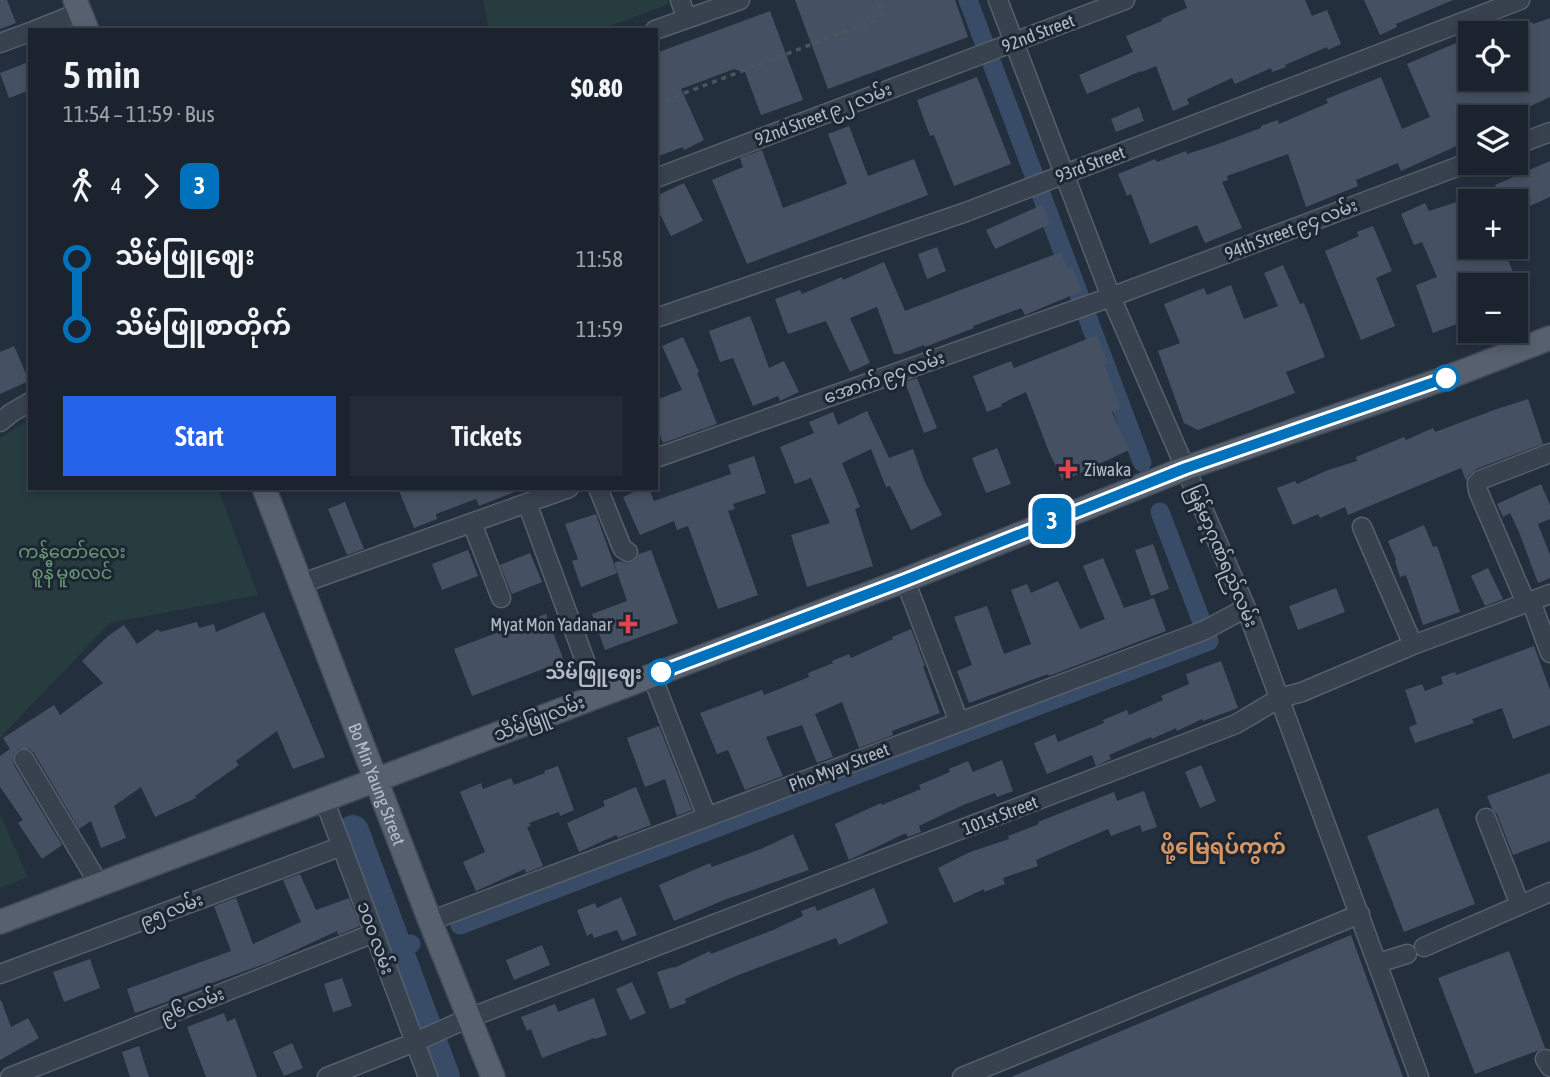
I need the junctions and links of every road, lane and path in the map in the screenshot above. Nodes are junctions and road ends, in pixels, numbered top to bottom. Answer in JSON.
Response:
{"nodes":[{"id":1,"x":680,"y":0,"type":"edge"},
{"id":2,"x":740,"y":0,"type":"edge"},
{"id":3,"x":878,"y":0,"type":"edge"},
{"id":4,"x":998,"y":0,"type":"edge"},
{"id":5,"x":1125,"y":0,"type":"edge"},
{"id":6,"x":1520,"y":0,"type":"edge"},
{"id":7,"x":80,"y":14,"type":"edge"},
{"id":8,"x":687,"y":19,"type":"junction"},
{"id":9,"x":41,"y":28,"type":"edge"},
{"id":10,"x":658,"y":29,"type":"edge"},
{"id":11,"x":28,"y":33,"type":"edge"},
{"id":12,"x":0,"y":43,"type":"edge"},
{"id":13,"x":1014,"y":43,"type":"junction"},
{"id":14,"x":982,"y":54,"type":"joint"},
{"id":15,"x":658,"y":103,"type":"edge"},
{"id":16,"x":1550,"y":132,"type":"edge"},
{"id":17,"x":1528,"y":140,"type":"edge"},
{"id":18,"x":1458,"y":167,"type":"edge"},
{"id":19,"x":1064,"y":174,"type":"junction"},
{"id":20,"x":658,"y":177,"type":"edge"},
{"id":21,"x":1111,"y":297,"type":"junction"},
{"id":22,"x":658,"y":317,"type":"edge"},
{"id":23,"x":1550,"y":338,"type":"edge"},
{"id":24,"x":28,"y":403,"type":"edge"},
{"id":25,"x":0,"y":422,"type":"edge"},
{"id":26,"x":1550,"y":453,"type":"edge"},
{"id":27,"x":658,"y":456,"type":"edge"},
{"id":28,"x":1186,"y":468,"type":"junction"},
{"id":29,"x":265,"y":490,"type":"edge"},
{"id":30,"x":563,"y":490,"type":"edge"},
{"id":31,"x":599,"y":490,"type":"edge"},
{"id":32,"x":527,"y":503,"type":"junction"},
{"id":33,"x":472,"y":523,"type":"junction"},
{"id":34,"x":1362,"y":527,"type":"dead end"},
{"id":35,"x":628,"y":552,"type":"dead end"},
{"id":36,"x":905,"y":580,"type":"junction"},
{"id":37,"x":300,"y":584,"type":"junction"},
{"id":38,"x":1550,"y":594,"type":"edge"},
{"id":39,"x":501,"y":598,"type":"dead end"},
{"id":40,"x":1528,"y":602,"type":"junction"},
{"id":41,"x":1246,"y":608,"type":"junction"},
{"id":42,"x":1413,"y":645,"type":"junction"},
{"id":43,"x":1550,"y":653,"type":"edge"},
{"id":44,"x":652,"y":676,"type":"junction"},
{"id":45,"x":598,"y":696,"type":"junction"},
{"id":46,"x":1280,"y":698,"type":"junction"},
{"id":47,"x":959,"y":722,"type":"junction"},
{"id":48,"x":24,"y":759,"type":"dead end"},
{"id":49,"x":377,"y":779,"type":"junction"},
{"id":50,"x":324,"y":799,"type":"junction"},
{"id":51,"x":707,"y":817,"type":"junction"},
{"id":52,"x":1486,"y":818,"type":"dead end"},
{"id":53,"x":342,"y":846,"type":"junction"},
{"id":54,"x":99,"y":884,"type":"junction"},
{"id":55,"x":1550,"y":892,"type":"edge"},
{"id":56,"x":1520,"y":905,"type":"junction"},
{"id":57,"x":1360,"y":914,"type":"junction"},
{"id":58,"x":430,"y":921,"type":"junction"},
{"id":59,"x":0,"y":922,"type":"edge"},
{"id":60,"x":374,"y":933,"type":"junction"},
{"id":61,"x":1424,"y":947,"type":"dead end"},
{"id":62,"x":1407,"y":954,"type":"dead end"},
{"id":63,"x":1378,"y":963,"type":"junction"},
{"id":64,"x":0,"y":974,"type":"edge"},
{"id":65,"x":469,"y":1017,"type":"junction"},
{"id":66,"x":419,"y":1040,"type":"junction"},
{"id":67,"x":10,"y":1077,"type":"edge"},
{"id":68,"x":327,"y":1077,"type":"edge"},
{"id":69,"x":428,"y":1077,"type":"edge"},
{"id":70,"x":493,"y":1077,"type":"edge"},
{"id":71,"x":962,"y":1077,"type":"edge"},
{"id":72,"x":1419,"y":1077,"type":"edge"}],
"edges":[{"from":1,"to":8,"type":"street"},
{"from":2,"to":8,"type":"street"},
{"from":3,"to":15,"type":"path"},
{"from":4,"to":13,"type":"street","name":"မြန်မာ့ဂုဏ်ရည်လမ်း"},
{"from":5,"to":13,"type":"street","name":"92nd Street"},
{"from":6,"to":19,"type":"street","name":"93rd Street"},
{"from":7,"to":9,"type":"street"},
{"from":8,"to":10,"type":"street"},
{"from":11,"to":12,"type":"street"},
{"from":13,"to":14,"type":"street","name":"92nd Street"},
{"from":13,"to":19,"type":"street","name":"မြန်မာ့ဂုဏ်ရည်လမ်း"},
{"from":14,"to":20,"type":"street","name":"92nd Street ၉၂ လမ်း"},
{"from":16,"to":17,"type":"street"},
{"from":18,"to":21,"type":"street","name":"94th Street ၉၄ လမ်း"},
{"from":19,"to":21,"type":"street","name":"မြန်မာ့ဂုဏ်ရည်လမ်း"},
{"from":19,"to":22,"type":"street","name":"93rd Street"},
{"from":21,"to":27,"type":"street","name":"အောက် ၉၄ လမ်း"},
{"from":21,"to":28,"type":"street","name":"မြန်မာ့ဂုဏ်ရည်လမ်း"},
{"from":23,"to":28,"type":"main road","name":"သိမ်ဖြူလမ်း"},
{"from":24,"to":25,"type":"street"},
{"from":26,"to":40,"type":"street"},
{"from":28,"to":36,"type":"main road","name":"သိမ်ဖြူလမ်း"},
{"from":28,"to":41,"type":"street","name":"မြန်မာ့ဂုဏ်ရည်လမ်း"},
{"from":29,"to":37,"type":"main road","name":"Bo Min Yaung Street"},
{"from":30,"to":32,"type":"street"},
{"from":31,"to":35,"type":"street"},
{"from":32,"to":33,"type":"street"},
{"from":32,"to":45,"type":"street"},
{"from":33,"to":37,"type":"street"},
{"from":33,"to":39,"type":"street"},
{"from":34,"to":42,"type":"street"},
{"from":36,"to":44,"type":"main road","name":"သိမ်ဖြူလမ်း"},
{"from":36,"to":47,"type":"street"},
{"from":37,"to":49,"type":"main road","name":"Bo Min Yaung Street"},
{"from":38,"to":40,"type":"street","name":"101st Street"},
{"from":40,"to":42,"type":"street","name":"101st Street"},
{"from":40,"to":43,"type":"street"},
{"from":41,"to":46,"type":"street","name":"မြန်မာ့ဂုဏ်ရည်လမ်း"},
{"from":41,"to":47,"type":"street","name":"Pho Myay Street"},
{"from":42,"to":46,"type":"street","name":"101st Street"},
{"from":44,"to":45,"type":"main road","name":"သိမ်ဖြူလမ်း"},
{"from":44,"to":51,"type":"street"},
{"from":45,"to":49,"type":"main road","name":"သိမ်ဖြူလမ်း"},
{"from":46,"to":57,"type":"street","name":"မြန်မာ့ဂုဏ်ရည်လမ်း"},
{"from":46,"to":65,"type":"street","name":"101st Street"},
{"from":47,"to":51,"type":"street","name":"Pho Myay Street"},
{"from":48,"to":54,"type":"street"},
{"from":49,"to":50,"type":"main road","name":"သိမ်ဖြူလမ်း"},
{"from":49,"to":58,"type":"main road","name":"Bo Min Yaung Street"},
{"from":50,"to":53,"type":"street","name":"၁၀၀ လမ်း"},
{"from":50,"to":54,"type":"main road","name":"သိမ်ဖြူလမ်း"},
{"from":51,"to":58,"type":"street","name":"Pho Myay Street"},
{"from":52,"to":56,"type":"street"},
{"from":53,"to":60,"type":"street","name":"၁၀၀ လမ်း"},
{"from":53,"to":64,"type":"street","name":"၉၅ လမ်း"},
{"from":54,"to":59,"type":"main road","name":"သိမ်ဖြူလမ်း"},
{"from":55,"to":56,"type":"street"},
{"from":56,"to":61,"type":"street"},
{"from":57,"to":63,"type":"street","name":"မြန်မာ့ဂုဏ်ရည်လမ်း"},
{"from":57,"to":71,"type":"street"},
{"from":58,"to":65,"type":"main road","name":"Bo Min Yaung Street"},
{"from":60,"to":66,"type":"street","name":"၁၀၀ လမ်း"},
{"from":60,"to":67,"type":"street","name":"၉၆ လမ်း"},
{"from":62,"to":63,"type":"street"},
{"from":63,"to":72,"type":"street","name":"မြန်မာ့ဂုဏ်ရည်လမ်း"},
{"from":65,"to":66,"type":"street","name":"101st Street"},
{"from":65,"to":70,"type":"main road","name":"Bo Min Yaung Street"},
{"from":66,"to":68,"type":"street","name":"101st Street"},
{"from":66,"to":69,"type":"street","name":"၁၀၀ လမ်း"}]}
